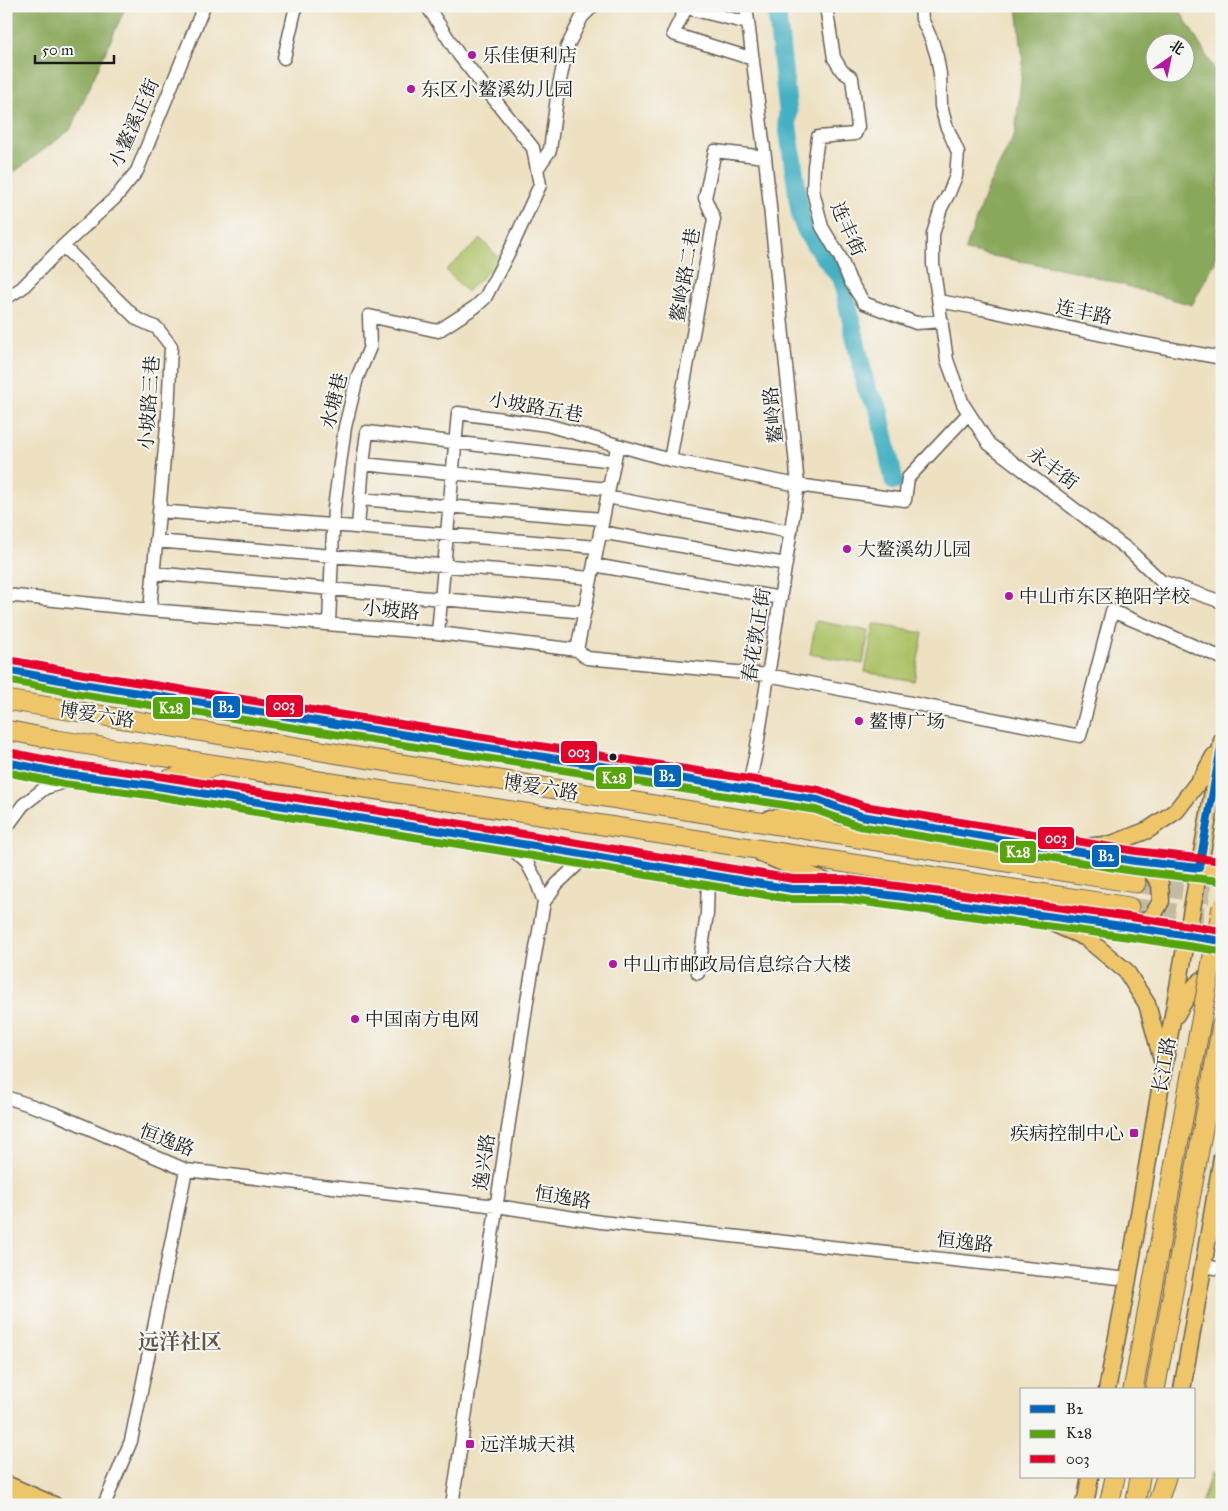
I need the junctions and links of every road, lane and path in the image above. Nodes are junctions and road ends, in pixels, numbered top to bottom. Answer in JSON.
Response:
{"nodes":[{"id":1,"x":204,"y":6,"type":"edge"},
{"id":2,"x":296,"y":6,"type":"edge"},
{"id":3,"x":427,"y":6,"type":"edge"},
{"id":4,"x":593,"y":6,"type":"edge"},
{"id":5,"x":746,"y":6,"type":"edge"},
{"id":6,"x":826,"y":6,"type":"edge"},
{"id":7,"x":687,"y":7,"type":"edge"},
{"id":8,"x":921,"y":8,"type":"dead end"},
{"id":9,"x":748,"y":24,"type":"junction"},
{"id":10,"x":284,"y":58,"type":"dead end"},
{"id":11,"x":753,"y":59,"type":"junction"},
{"id":12,"x":766,"y":158,"type":"junction"},
{"id":13,"x":537,"y":169,"type":"junction"},
{"id":14,"x":63,"y":246,"type":"junction"},
{"id":15,"x":6,"y":298,"type":"edge"},
{"id":16,"x":939,"y":301,"type":"junction"},
{"id":17,"x":942,"y":321,"type":"junction"},
{"id":18,"x":1222,"y":358,"type":"edge"},
{"id":19,"x":969,"y":413,"type":"junction"},
{"id":20,"x":455,"y":442,"type":"junction"},
{"id":21,"x":617,"y":446,"type":"junction"},
{"id":22,"x":670,"y":460,"type":"junction"},
{"id":23,"x":614,"y":461,"type":"junction"},
{"id":24,"x":363,"y":464,"type":"junction"},
{"id":25,"x":452,"y":474,"type":"junction"},
{"id":26,"x":798,"y":485,"type":"junction"},
{"id":27,"x":608,"y":493,"type":"junction"},
{"id":28,"x":360,"y":499,"type":"junction"},
{"id":29,"x":450,"y":506,"type":"junction"},
{"id":30,"x":159,"y":511,"type":"junction"},
{"id":31,"x":603,"y":519,"type":"junction"},
{"id":32,"x":334,"y":525,"type":"junction"},
{"id":33,"x":358,"y":527,"type":"junction"},
{"id":34,"x":600,"y":532,"type":"junction"},
{"id":35,"x":791,"y":532,"type":"junction"},
{"id":36,"x":447,"y":535,"type":"junction"},
{"id":37,"x":156,"y":541,"type":"junction"},
{"id":38,"x":597,"y":547,"type":"junction"},
{"id":39,"x":333,"y":556,"type":"junction"},
{"id":40,"x":786,"y":564,"type":"junction"},
{"id":41,"x":594,"y":565,"type":"junction"},
{"id":42,"x":444,"y":566,"type":"junction"},
{"id":43,"x":153,"y":573,"type":"junction"},
{"id":44,"x":591,"y":578,"type":"junction"},
{"id":45,"x":331,"y":589,"type":"junction"},
{"id":46,"x":6,"y":595,"type":"edge"},
{"id":47,"x":781,"y":598,"type":"junction"},
{"id":48,"x":441,"y":599,"type":"junction"},
{"id":49,"x":1222,"y":602,"type":"edge"},
{"id":50,"x":150,"y":610,"type":"junction"},
{"id":51,"x":585,"y":612,"type":"junction"},
{"id":52,"x":329,"y":623,"type":"junction"},
{"id":53,"x":438,"y":633,"type":"junction"},
{"id":54,"x":578,"y":650,"type":"junction"},
{"id":55,"x":1222,"y":658,"type":"edge"},
{"id":56,"x":6,"y":670,"type":"edge"},
{"id":57,"x":768,"y":675,"type":"junction"},
{"id":58,"x":6,"y":700,"type":"edge"},
{"id":59,"x":6,"y":730,"type":"edge"},
{"id":60,"x":1221,"y":741,"type":"edge"},
{"id":61,"x":6,"y":762,"type":"edge"},
{"id":62,"x":223,"y":764,"type":"junction"},
{"id":63,"x":82,"y":776,"type":"junction"},
{"id":64,"x":150,"y":785,"type":"junction"},
{"id":65,"x":748,"y":790,"type":"junction"},
{"id":66,"x":861,"y":816,"type":"junction"},
{"id":67,"x":737,"y":819,"type":"junction"},
{"id":68,"x":6,"y":828,"type":"edge"},
{"id":69,"x":504,"y":841,"type":"junction"},
{"id":70,"x":741,"y":846,"type":"junction"},
{"id":71,"x":1065,"y":849,"type":"junction"},
{"id":72,"x":604,"y":858,"type":"junction"},
{"id":73,"x":1136,"y":861,"type":"junction"},
{"id":74,"x":1199,"y":868,"type":"junction"},
{"id":75,"x":1222,"y":871,"type":"edge"},
{"id":76,"x":708,"y":875,"type":"junction"},
{"id":77,"x":1136,"y":883,"type":"tunnel mouth"},
{"id":78,"x":843,"y":889,"type":"junction"},
{"id":79,"x":544,"y":902,"type":"junction"},
{"id":80,"x":1129,"y":906,"type":"tunnel mouth"},
{"id":81,"x":1222,"y":907,"type":"edge"},
{"id":82,"x":1032,"y":914,"type":"junction"},
{"id":83,"x":1130,"y":927,"type":"junction"},
{"id":84,"x":1187,"y":936,"type":"junction"},
{"id":85,"x":1222,"y":941,"type":"edge"},
{"id":86,"x":698,"y":973,"type":"dead end"},
{"id":87,"x":1222,"y":978,"type":"edge"},
{"id":88,"x":1171,"y":1023,"type":"junction"},
{"id":89,"x":1222,"y":1025,"type":"edge"},
{"id":90,"x":1164,"y":1066,"type":"junction"},
{"id":91,"x":6,"y":1098,"type":"edge"},
{"id":92,"x":1222,"y":1157,"type":"edge"},
{"id":93,"x":186,"y":1170,"type":"junction"},
{"id":94,"x":496,"y":1206,"type":"junction"},
{"id":95,"x":1203,"y":1266,"type":"junction"},
{"id":96,"x":1222,"y":1268,"type":"edge"},
{"id":97,"x":1128,"y":1279,"type":"junction"},
{"id":98,"x":1107,"y":1388,"type":"edge"},
{"id":99,"x":1132,"y":1388,"type":"edge"},
{"id":100,"x":1155,"y":1388,"type":"edge"},
{"id":101,"x":1182,"y":1388,"type":"edge"},
{"id":102,"x":1090,"y":1478,"type":"edge"},
{"id":103,"x":1115,"y":1478,"type":"edge"},
{"id":104,"x":1140,"y":1478,"type":"edge"},
{"id":105,"x":1167,"y":1478,"type":"edge"},
{"id":106,"x":1167,"y":1478,"type":"edge"},
{"id":107,"x":6,"y":1484,"type":"edge"},
{"id":108,"x":6,"y":1501,"type":"edge"},
{"id":109,"x":1085,"y":1504,"type":"edge"},
{"id":110,"x":15,"y":1505,"type":"edge"},
{"id":111,"x":54,"y":1505,"type":"edge"},
{"id":112,"x":104,"y":1505,"type":"edge"},
{"id":113,"x":452,"y":1505,"type":"edge"},
{"id":114,"x":1109,"y":1505,"type":"edge"},
{"id":115,"x":1135,"y":1505,"type":"edge"},
{"id":116,"x":1156,"y":1505,"type":"edge"},
{"id":117,"x":1163,"y":1505,"type":"edge"}],
"edges":[{"from":1,"to":14,"type":"street","name":"小鳌溪正街"},
{"from":2,"to":10,"type":"street"},
{"from":3,"to":13,"type":"street"},
{"from":4,"to":13,"type":"street"},
{"from":5,"to":9,"type":"street"},
{"from":6,"to":17,"type":"street","name":"连丰街"},
{"from":7,"to":9,"type":"street"},
{"from":7,"to":11,"type":"street"},
{"from":8,"to":16,"type":"street","name":"永丰街"},
{"from":9,"to":11,"type":"street"},
{"from":11,"to":12,"type":"street"},
{"from":12,"to":22,"type":"street","name":"鳌岭路二巷"},
{"from":12,"to":26,"type":"street","name":"鳌岭路"},
{"from":13,"to":32,"type":"street","name":"水塘巷"},
{"from":14,"to":15,"type":"street","name":"小鳌溪正街"},
{"from":14,"to":30,"type":"street","name":"小坡路三巷"},
{"from":16,"to":17,"type":"street","name":"永丰街"},
{"from":16,"to":18,"type":"street","name":"连丰路"},
{"from":17,"to":19,"type":"street","name":"永丰街"},
{"from":19,"to":26,"type":"street"},
{"from":19,"to":49,"type":"street","name":"永丰街"},
{"from":20,"to":21,"type":"street","name":"小坡路五巷"},
{"from":20,"to":23,"type":"street"},
{"from":20,"to":24,"type":"street"},
{"from":20,"to":25,"type":"street","name":"小坡路五巷"},
{"from":21,"to":22,"type":"street"},
{"from":21,"to":23,"type":"street"},
{"from":22,"to":26,"type":"street"},
{"from":23,"to":27,"type":"street"},
{"from":24,"to":25,"type":"street"},
{"from":24,"to":28,"type":"street"},
{"from":25,"to":27,"type":"street"},
{"from":25,"to":29,"type":"street","name":"小坡路五巷"},
{"from":26,"to":35,"type":"street","name":"春花敦正街"},
{"from":27,"to":31,"type":"street"},
{"from":27,"to":35,"type":"street"},
{"from":28,"to":29,"type":"street"},
{"from":28,"to":33,"type":"street"},
{"from":29,"to":31,"type":"street"},
{"from":29,"to":36,"type":"street","name":"小坡路五巷"},
{"from":30,"to":32,"type":"street"},
{"from":30,"to":37,"type":"street","name":"小坡路三巷"},
{"from":31,"to":34,"type":"street"},
{"from":32,"to":33,"type":"street"},
{"from":32,"to":39,"type":"street","name":"水塘巷"},
{"from":33,"to":36,"type":"street"},
{"from":34,"to":38,"type":"street"},
{"from":34,"to":40,"type":"street"},
{"from":35,"to":40,"type":"street","name":"春花敦正街"},
{"from":36,"to":38,"type":"street"},
{"from":36,"to":42,"type":"street","name":"小坡路五巷"},
{"from":37,"to":39,"type":"street"},
{"from":37,"to":43,"type":"street","name":"小坡路三巷"},
{"from":38,"to":41,"type":"street"},
{"from":39,"to":42,"type":"street"},
{"from":39,"to":45,"type":"street","name":"水塘巷"},
{"from":40,"to":47,"type":"street","name":"春花敦正街"},
{"from":41,"to":44,"type":"street"},
{"from":41,"to":47,"type":"street"},
{"from":42,"to":44,"type":"street"},
{"from":42,"to":48,"type":"street","name":"小坡路五巷"},
{"from":43,"to":45,"type":"street"},
{"from":43,"to":50,"type":"street","name":"小坡路三巷"},
{"from":44,"to":51,"type":"street"},
{"from":45,"to":48,"type":"street"},
{"from":45,"to":52,"type":"street","name":"水塘巷"},
{"from":46,"to":50,"type":"street","name":"小坡路"},
{"from":47,"to":57,"type":"street","name":"春花敦正街"},
{"from":48,"to":51,"type":"street"},
{"from":48,"to":53,"type":"street","name":"小坡路五巷"},
{"from":50,"to":52,"type":"street","name":"小坡路"},
{"from":51,"to":54,"type":"street"},
{"from":52,"to":53,"type":"street","name":"小坡路"},
{"from":53,"to":54,"type":"street","name":"小坡路"},
{"from":54,"to":57,"type":"street","name":"小坡路"},
{"from":55,"to":57,"type":"street","name":"小坡路"},
{"from":56,"to":65,"type":"street","name":"博爱六路"},
{"from":57,"to":65,"type":"street","name":"春花敦正街"},
{"from":58,"to":67,"type":"highway","name":"博爱六路"},
{"from":59,"to":62,"type":"highway","name":"博爱六路"},
{"from":60,"to":71,"type":"main road"},
{"from":60,"to":74,"type":"main road","name":"长江路"},
{"from":61,"to":63,"type":"street"},
{"from":62,"to":64,"type":"highway"},
{"from":62,"to":70,"type":"highway","name":"博爱六路"},
{"from":63,"to":64,"type":"street"},
{"from":63,"to":68,"type":"street"},
{"from":64,"to":69,"type":"street"},
{"from":65,"to":66,"type":"street","name":"博爱六路"},
{"from":66,"to":67,"type":"main road"},
{"from":66,"to":71,"type":"main road","name":"博爱六路"},
{"from":67,"to":77,"type":"highway","name":"博爱六路"},
{"from":69,"to":72,"type":"street"},
{"from":69,"to":79,"type":"street"},
{"from":70,"to":78,"type":"main road"},
{"from":70,"to":80,"type":"highway","name":"博爱六路"},
{"from":71,"to":73,"type":"main road","name":"博爱六路"},
{"from":72,"to":76,"type":"street"},
{"from":72,"to":79,"type":"street","name":"逸兴路"},
{"from":73,"to":74,"type":"main road","name":"博爱六路"},
{"from":73,"to":83,"type":"main road"},
{"from":74,"to":75,"type":"main road","name":"博爱六路"},
{"from":74,"to":84,"type":"main road","name":"长江路"},
{"from":76,"to":78,"type":"street"},
{"from":76,"to":86,"type":"street"},
{"from":78,"to":82,"type":"main road"},
{"from":79,"to":94,"type":"street","name":"逸兴路"},
{"from":81,"to":99,"type":"highway","name":"长江路","bridge":true},
{"from":82,"to":83,"type":"main road"},
{"from":82,"to":90,"type":"main road"},
{"from":83,"to":84,"type":"main road"},
{"from":84,"to":85,"type":"main road"},
{"from":84,"to":88,"type":"main road","name":"长江路"},
{"from":87,"to":88,"type":"main road"},
{"from":88,"to":90,"type":"main road","name":"长江路"},
{"from":89,"to":100,"type":"highway"},
{"from":90,"to":97,"type":"main road","name":"长江路"},
{"from":91,"to":93,"type":"street","name":"恒逸路"},
{"from":92,"to":95,"type":"main road"},
{"from":93,"to":94,"type":"street","name":"恒逸路"},
{"from":93,"to":112,"type":"street"},
{"from":94,"to":97,"type":"street","name":"恒逸路"},
{"from":94,"to":113,"type":"street","name":"逸兴路"},
{"from":95,"to":96,"type":"street"},
{"from":95,"to":101,"type":"main road"},
{"from":97,"to":98,"type":"main road","name":"长江路"},
{"from":102,"to":109,"type":"main road"},
{"from":103,"to":114,"type":"highway"},
{"from":104,"to":115,"type":"highway"},
{"from":105,"to":116,"type":"highway"},
{"from":106,"to":117,"type":"main road"},
{"from":107,"to":111,"type":"main road"},
{"from":108,"to":110,"type":"main road"}]}
